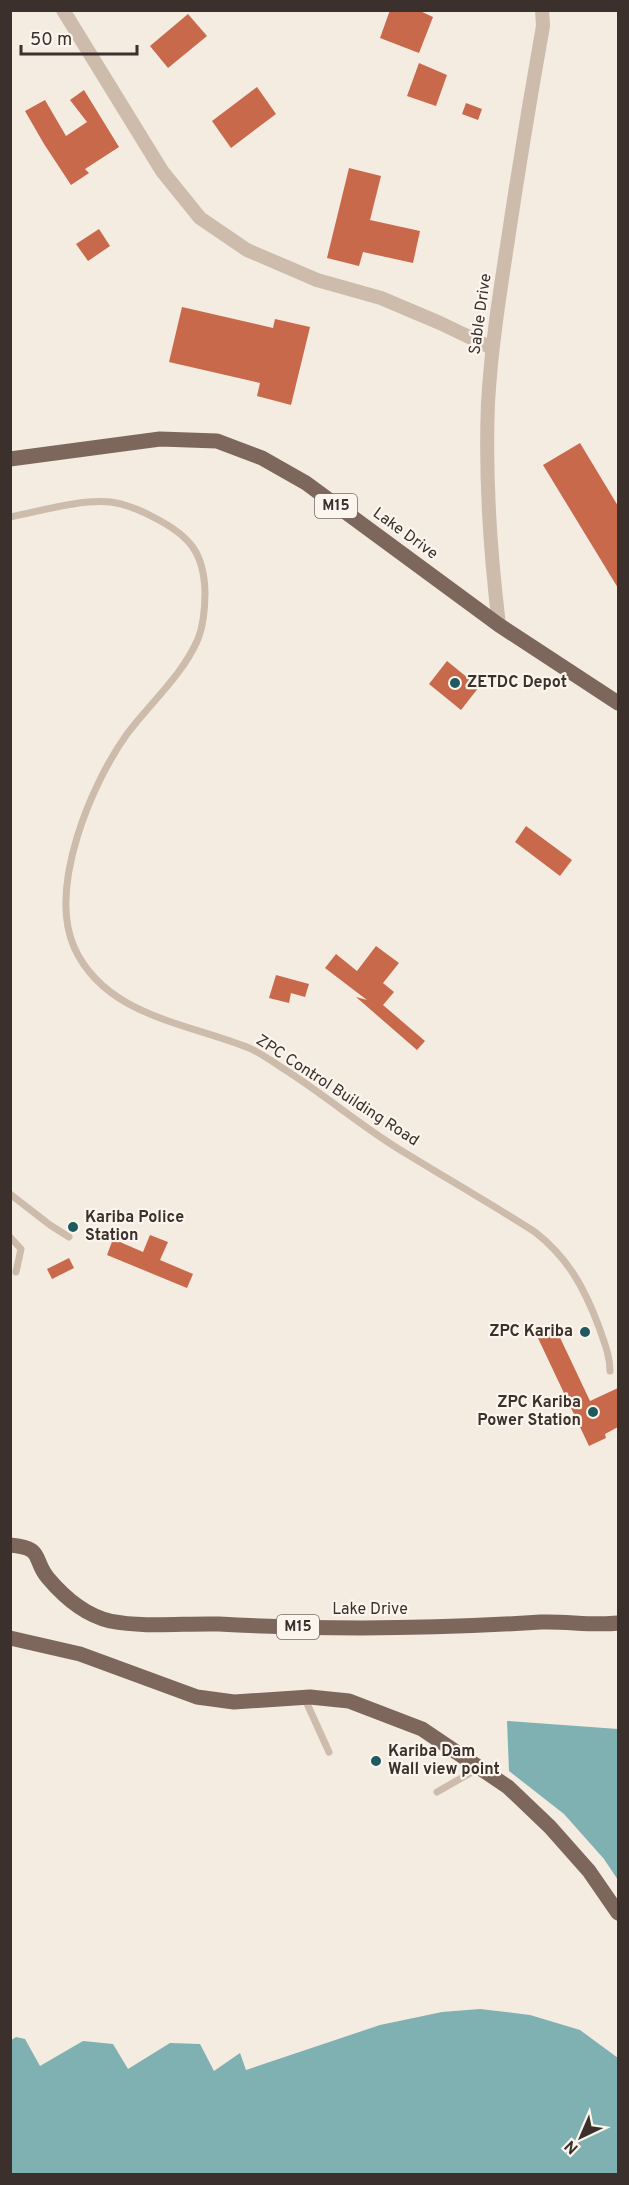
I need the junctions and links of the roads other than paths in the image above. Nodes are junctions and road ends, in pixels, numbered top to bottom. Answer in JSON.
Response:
{"nodes":[{"id":1,"x":63,"y":10,"type":"edge"},
{"id":2,"x":542,"y":10,"type":"edge"},
{"id":3,"x":492,"y":348,"type":"junction"},
{"id":4,"x":10,"y":459,"type":"edge"},
{"id":5,"x":10,"y":517,"type":"edge"},
{"id":6,"x":499,"y":625,"type":"junction"},
{"id":7,"x":618,"y":703,"type":"edge"},
{"id":8,"x":10,"y":1194,"type":"edge"},
{"id":9,"x":10,"y":1237,"type":"edge"},
{"id":10,"x":69,"y":1237,"type":"dead end"},
{"id":11,"x":16,"y":1272,"type":"dead end"},
{"id":12,"x":610,"y":1371,"type":"dead end"},
{"id":13,"x":10,"y":1545,"type":"edge"},
{"id":14,"x":618,"y":1623,"type":"edge"},
{"id":15,"x":10,"y":1638,"type":"edge"},
{"id":16,"x":304,"y":1697,"type":"junction"},
{"id":17,"x":329,"y":1752,"type":"dead end"},
{"id":18,"x":478,"y":1768,"type":"junction"},
{"id":19,"x":437,"y":1792,"type":"dead end"},
{"id":20,"x":618,"y":1913,"type":"edge"}],
"edges":[{"from":1,"to":3,"type":"street"},
{"from":2,"to":3,"type":"street","name":"Sable Drive"},
{"from":3,"to":6,"type":"street","name":"Sable Drive"},
{"from":4,"to":6,"type":"main road","name":"Lake Drive","number":"M15"},
{"from":5,"to":12,"type":"lane","name":"ZPC Control Building Road"},
{"from":6,"to":7,"type":"main road","name":"Lake Drive","number":"M15"},
{"from":8,"to":10,"type":"lane"},
{"from":9,"to":11,"type":"lane"},
{"from":13,"to":14,"type":"main road","name":"Lake Drive","number":"M15"},
{"from":15,"to":16,"type":"main road"},
{"from":16,"to":17,"type":"lane"},
{"from":16,"to":18,"type":"main road"},
{"from":18,"to":19,"type":"lane"},
{"from":18,"to":20,"type":"main road"}]}
